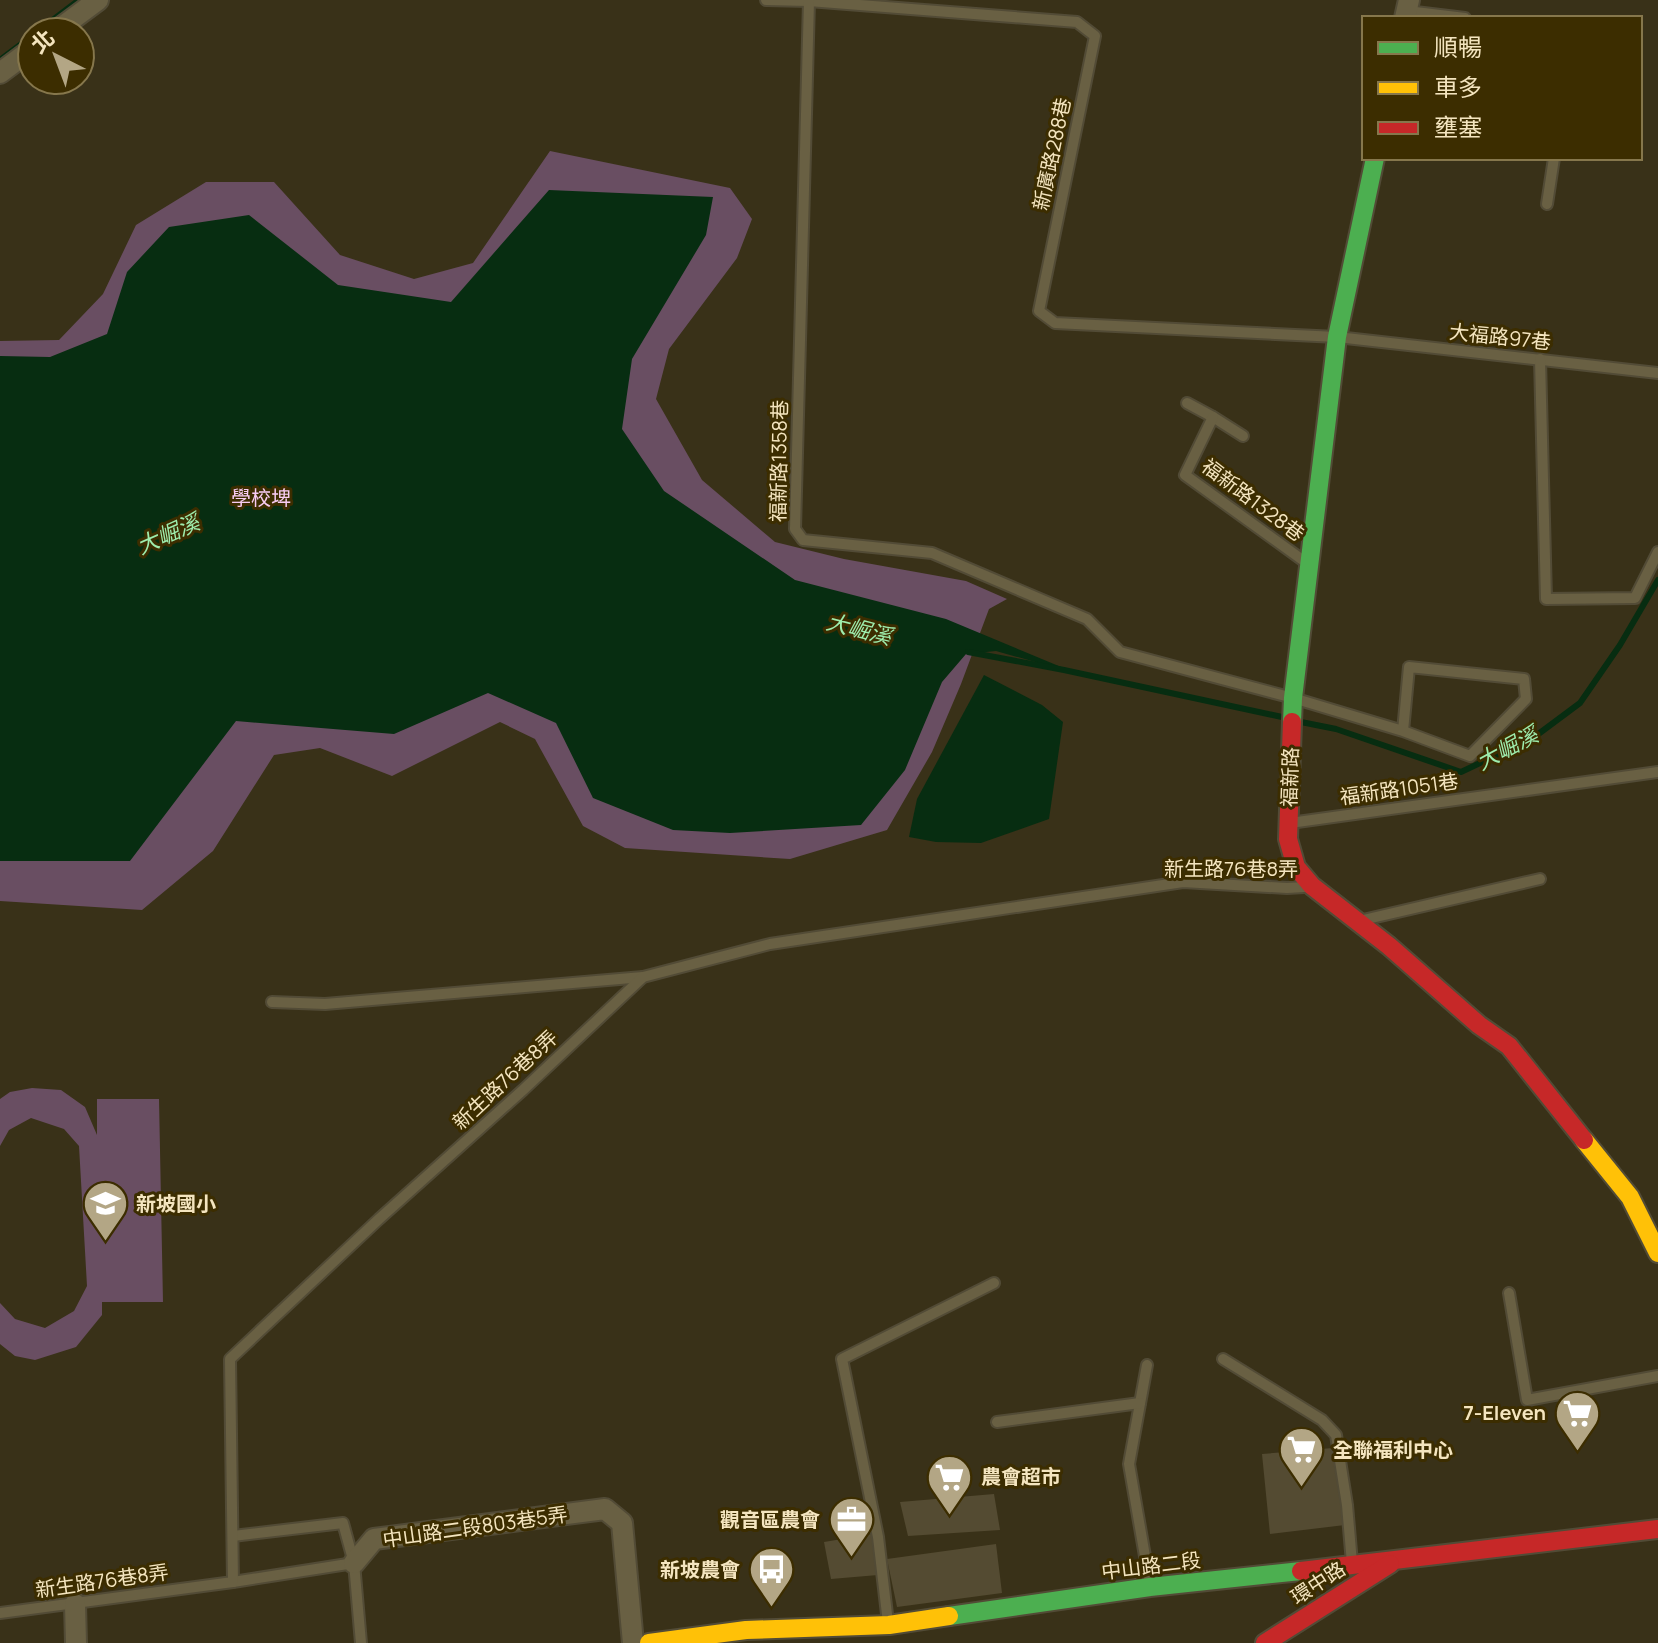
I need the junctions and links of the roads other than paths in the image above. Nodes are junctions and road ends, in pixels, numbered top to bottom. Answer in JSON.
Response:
{"nodes":[{"id":1,"x":98,"y":0,"type":"edge"},
{"id":2,"x":766,"y":0,"type":"edge"},
{"id":3,"x":809,"y":1,"type":"edge"},
{"id":4,"x":1407,"y":10,"type":"edge"},
{"id":5,"x":76,"y":16,"type":"edge"},
{"id":6,"x":1450,"y":16,"type":"edge"},
{"id":7,"x":1375,"y":160,"type":"edge"},
{"id":8,"x":1554,"y":160,"type":"edge"},
{"id":9,"x":1547,"y":204,"type":"dead end"},
{"id":10,"x":1337,"y":337,"type":"junction"},
{"id":11,"x":1540,"y":359,"type":"junction"},
{"id":12,"x":1658,"y":373,"type":"edge"},
{"id":13,"x":1187,"y":403,"type":"dead end"},
{"id":14,"x":1213,"y":417,"type":"junction"},
{"id":15,"x":1243,"y":436,"type":"dead end"},
{"id":16,"x":1658,"y":552,"type":"edge"},
{"id":17,"x":1308,"y":565,"type":"junction"},
{"id":18,"x":1293,"y":698,"type":"junction"},
{"id":19,"x":1403,"y":731,"type":"junction"},
{"id":20,"x":1658,"y":772,"type":"edge"},
{"id":21,"x":1289,"y":823,"type":"junction"},
{"id":22,"x":1540,"y":879,"type":"dead end"},
{"id":23,"x":1312,"y":886,"type":"junction"},
{"id":24,"x":1357,"y":921,"type":"junction"},
{"id":25,"x":643,"y":977,"type":"junction"},
{"id":26,"x":272,"y":1002,"type":"dead end"},
{"id":27,"x":1658,"y":1253,"type":"edge"},
{"id":28,"x":994,"y":1283,"type":"dead end"},
{"id":29,"x":1509,"y":1293,"type":"dead end"},
{"id":30,"x":1223,"y":1359,"type":"dead end"},
{"id":31,"x":1147,"y":1365,"type":"dead end"},
{"id":32,"x":1658,"y":1376,"type":"edge"},
{"id":33,"x":1140,"y":1403,"type":"junction"},
{"id":34,"x":997,"y":1422,"type":"dead end"},
{"id":35,"x":1658,"y":1529,"type":"edge"},
{"id":36,"x":233,"y":1536,"type":"junction"},
{"id":37,"x":1395,"y":1561,"type":"junction"},
{"id":38,"x":354,"y":1563,"type":"junction"},
{"id":39,"x":1353,"y":1565,"type":"junction"},
{"id":40,"x":1272,"y":1574,"type":"junction"},
{"id":41,"x":233,"y":1582,"type":"junction"},
{"id":42,"x":1150,"y":1587,"type":"junction"},
{"id":43,"x":75,"y":1604,"type":"junction"},
{"id":44,"x":1290,"y":1611,"type":"junction"},
{"id":45,"x":0,"y":1613,"type":"edge"},
{"id":46,"x":889,"y":1625,"type":"junction"},
{"id":47,"x":748,"y":1637,"type":"edge"},
{"id":48,"x":76,"y":1643,"type":"edge"},
{"id":49,"x":361,"y":1643,"type":"edge"},
{"id":50,"x":633,"y":1643,"type":"edge"},
{"id":51,"x":649,"y":1643,"type":"edge"},
{"id":52,"x":1265,"y":1643,"type":"edge"}],
"edges":[{"from":1,"to":5,"type":"street"},
{"from":2,"to":3,"type":"lane","name":"新廣路288巷"},
{"from":3,"to":10,"type":"lane","name":"新廣路288巷"},
{"from":3,"to":18,"type":"lane","name":"福新路1358巷"},
{"from":4,"to":6,"type":"lane"},
{"from":7,"to":10,"type":"street","name":"福新路"},
{"from":8,"to":9,"type":"lane"},
{"from":10,"to":11,"type":"lane","name":"大福路97巷"},
{"from":10,"to":17,"type":"street","name":"福新路"},
{"from":11,"to":12,"type":"lane","name":"大福路97巷"},
{"from":11,"to":16,"type":"lane"},
{"from":13,"to":14,"type":"lane"},
{"from":14,"to":15,"type":"lane"},
{"from":14,"to":17,"type":"lane","name":"福新路1328巷"},
{"from":17,"to":18,"type":"street","name":"福新路"},
{"from":18,"to":19,"type":"lane","name":"福新路1358巷"},
{"from":18,"to":21,"type":"street","name":"福新路"},
{"from":19,"to":19,"type":"lane","name":"福新路1358巷"},
{"from":20,"to":21,"type":"lane","name":"福新路1051巷"},
{"from":21,"to":23,"type":"street","name":"福新路"},
{"from":22,"to":24,"type":"lane"},
{"from":23,"to":24,"type":"street","name":"福新路"},
{"from":23,"to":25,"type":"lane","name":"新生路76巷8弄"},
{"from":24,"to":27,"type":"street","name":"福新路"},
{"from":25,"to":26,"type":"lane"},
{"from":25,"to":36,"type":"lane","name":"新生路76巷8弄"},
{"from":28,"to":46,"type":"lane"},
{"from":29,"to":32,"type":"lane"},
{"from":30,"to":39,"type":"lane"},
{"from":31,"to":33,"type":"lane"},
{"from":33,"to":34,"type":"lane"},
{"from":33,"to":42,"type":"lane"},
{"from":35,"to":37,"type":"street","name":"中山路二段"},
{"from":36,"to":38,"type":"lane"},
{"from":36,"to":41,"type":"lane","name":"新生路76巷8弄"},
{"from":37,"to":39,"type":"street","name":"中山路二段"},
{"from":37,"to":44,"type":"street","name":"環中路"},
{"from":38,"to":41,"type":"lane"},
{"from":38,"to":49,"type":"lane"},
{"from":38,"to":50,"type":"street","name":"中山路二段803巷5弄"},
{"from":39,"to":40,"type":"street","name":"中山路二段"},
{"from":40,"to":42,"type":"street","name":"中山路二段"},
{"from":40,"to":44,"type":"street"},
{"from":41,"to":43,"type":"lane","name":"新生路76巷8弄"},
{"from":42,"to":46,"type":"street","name":"中山路二段"},
{"from":43,"to":45,"type":"lane","name":"新生路76巷8弄"},
{"from":43,"to":48,"type":"street"},
{"from":44,"to":52,"type":"street","name":"環中路"},
{"from":46,"to":47,"type":"street","name":"中山路二段"},
{"from":47,"to":51,"type":"street","name":"中山路二段"}]}
